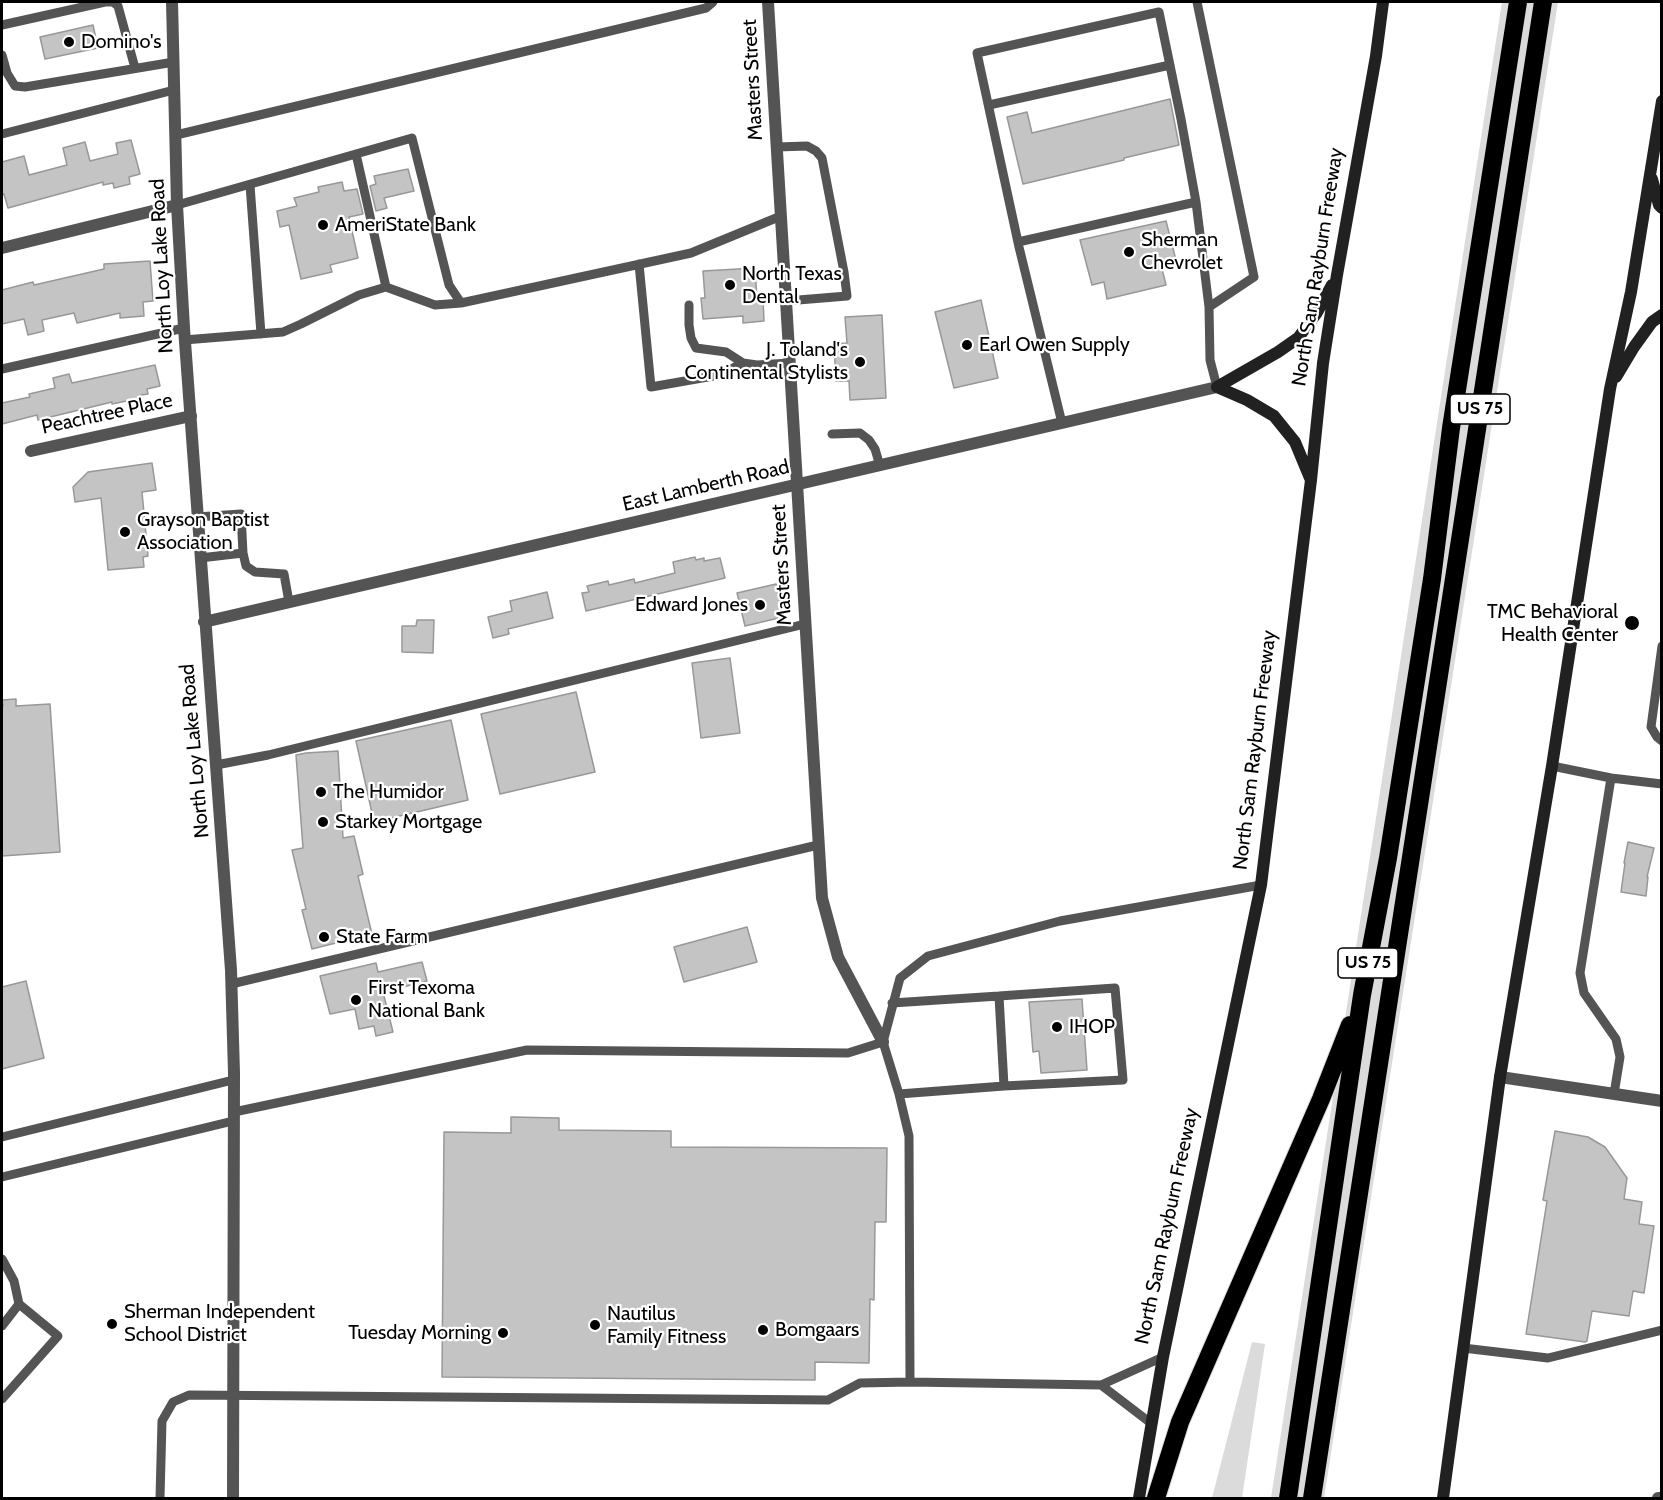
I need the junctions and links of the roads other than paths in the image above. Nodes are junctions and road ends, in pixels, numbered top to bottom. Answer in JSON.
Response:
{"nodes":[{"id":1,"x":106,"y":2,"type":"edge"},
{"id":2,"x":172,"y":2,"type":"edge"},
{"id":3,"x":713,"y":2,"type":"edge"},
{"id":4,"x":768,"y":2,"type":"edge"},
{"id":5,"x":1197,"y":2,"type":"edge"},
{"id":6,"x":1383,"y":2,"type":"edge"},
{"id":7,"x":1518,"y":2,"type":"edge"},
{"id":8,"x":1543,"y":2,"type":"edge"},
{"id":9,"x":2,"y":26,"type":"edge"},
{"id":10,"x":2,"y":55,"type":"edge"},
{"id":11,"x":174,"y":63,"type":"junction"},
{"id":12,"x":1170,"y":65,"type":"junction"},
{"id":13,"x":135,"y":68,"type":"junction"},
{"id":14,"x":174,"y":90,"type":"junction"},
{"id":15,"x":1662,"y":101,"type":"edge"},
{"id":16,"x":989,"y":105,"type":"junction"},
{"id":17,"x":2,"y":134,"type":"edge"},
{"id":18,"x":176,"y":135,"type":"junction"},
{"id":19,"x":777,"y":147,"type":"junction"},
{"id":20,"x":356,"y":154,"type":"junction"},
{"id":21,"x":1650,"y":171,"type":"junction"},
{"id":22,"x":250,"y":184,"type":"junction"},
{"id":23,"x":1196,"y":202,"type":"junction"},
{"id":24,"x":177,"y":205,"type":"junction"},
{"id":25,"x":1662,"y":208,"type":"edge"},
{"id":26,"x":781,"y":216,"type":"junction"},
{"id":27,"x":1018,"y":242,"type":"junction"},
{"id":28,"x":2,"y":248,"type":"edge"},
{"id":29,"x":639,"y":264,"type":"junction"},
{"id":30,"x":1337,"y":275,"type":"junction"},
{"id":31,"x":386,"y":288,"type":"junction"},
{"id":32,"x":786,"y":301,"type":"junction"},
{"id":33,"x":461,"y":303,"type":"junction"},
{"id":34,"x":689,"y":305,"type":"dead end"},
{"id":35,"x":1209,"y":307,"type":"junction"},
{"id":36,"x":1662,"y":315,"type":"edge"},
{"id":37,"x":184,"y":334,"type":"junction"},
{"id":38,"x":261,"y":334,"type":"junction"},
{"id":39,"x":743,"y":363,"type":"junction"},
{"id":40,"x":789,"y":363,"type":"junction"},
{"id":41,"x":2,"y":369,"type":"edge"},
{"id":42,"x":1217,"y":387,"type":"junction"},
{"id":43,"x":1610,"y":389,"type":"junction"},
{"id":44,"x":190,"y":416,"type":"junction"},
{"id":45,"x":1062,"y":423,"type":"junction"},
{"id":46,"x":832,"y":434,"type":"dead end"},
{"id":47,"x":31,"y":451,"type":"dead end"},
{"id":48,"x":880,"y":466,"type":"junction"},
{"id":49,"x":1311,"y":480,"type":"junction"},
{"id":50,"x":796,"y":485,"type":"junction"},
{"id":51,"x":197,"y":517,"type":"junction"},
{"id":52,"x":243,"y":553,"type":"junction"},
{"id":53,"x":200,"y":558,"type":"junction"},
{"id":54,"x":289,"y":602,"type":"junction"},
{"id":55,"x":204,"y":622,"type":"junction"},
{"id":56,"x":805,"y":624,"type":"junction"},
{"id":57,"x":1662,"y":646,"type":"edge"},
{"id":58,"x":1662,"y":741,"type":"edge"},
{"id":59,"x":216,"y":765,"type":"junction"},
{"id":60,"x":1552,"y":766,"type":"junction"},
{"id":61,"x":1611,"y":778,"type":"junction"},
{"id":62,"x":1662,"y":784,"type":"edge"},
{"id":63,"x":818,"y":845,"type":"junction"},
{"id":64,"x":1261,"y":885,"type":"junction"},
{"id":65,"x":231,"y":984,"type":"junction"},
{"id":66,"x":1362,"y":995,"type":"junction"},
{"id":67,"x":999,"y":996,"type":"junction"},
{"id":68,"x":892,"y":1003,"type":"junction"},
{"id":69,"x":883,"y":1042,"type":"junction"},
{"id":70,"x":1500,"y":1077,"type":"junction"},
{"id":71,"x":233,"y":1080,"type":"junction"},
{"id":72,"x":1004,"y":1086,"type":"junction"},
{"id":73,"x":899,"y":1094,"type":"junction"},
{"id":74,"x":1614,"y":1094,"type":"junction"},
{"id":75,"x":1662,"y":1101,"type":"edge"},
{"id":76,"x":233,"y":1117,"type":"junction"},
{"id":77,"x":2,"y":1137,"type":"edge"},
{"id":78,"x":2,"y":1177,"type":"edge"},
{"id":79,"x":2,"y":1259,"type":"edge"},
{"id":80,"x":19,"y":1304,"type":"junction"},
{"id":81,"x":2,"y":1326,"type":"edge"},
{"id":82,"x":1662,"y":1330,"type":"edge"},
{"id":83,"x":1464,"y":1348,"type":"junction"},
{"id":84,"x":1163,"y":1358,"type":"junction"},
{"id":85,"x":910,"y":1382,"type":"junction"},
{"id":86,"x":1101,"y":1385,"type":"junction"},
{"id":87,"x":234,"y":1395,"type":"junction"},
{"id":88,"x":2,"y":1399,"type":"edge"},
{"id":89,"x":1152,"y":1424,"type":"junction"},
{"id":90,"x":160,"y":1498,"type":"edge"},
{"id":91,"x":233,"y":1498,"type":"edge"},
{"id":92,"x":1139,"y":1498,"type":"edge"},
{"id":93,"x":1156,"y":1498,"type":"edge"},
{"id":94,"x":1288,"y":1498,"type":"edge"},
{"id":95,"x":1312,"y":1498,"type":"edge"},
{"id":96,"x":1443,"y":1498,"type":"edge"}],
"edges":[{"from":1,"to":9,"type":"lane"},
{"from":1,"to":13,"type":"lane"},
{"from":2,"to":11,"type":"street","name":"North Loy Lake Road"},
{"from":3,"to":18,"type":"lane"},
{"from":4,"to":19,"type":"street","name":"Masters Street"},
{"from":5,"to":35,"type":"lane"},
{"from":6,"to":30,"type":"main road","name":"North Sam Rayburn Freeway"},
{"from":7,"to":66,"type":"highway","number":"US 75"},
{"from":8,"to":95,"type":"highway","number":"US 75"},
{"from":10,"to":13,"type":"lane"},
{"from":11,"to":13,"type":"lane"},
{"from":11,"to":14,"type":"street","name":"North Loy Lake Road"},
{"from":12,"to":16,"type":"lane"},
{"from":12,"to":16,"type":"lane"},
{"from":12,"to":23,"type":"lane"},
{"from":14,"to":17,"type":"lane"},
{"from":14,"to":18,"type":"street","name":"North Loy Lake Road"},
{"from":15,"to":21,"type":"main road"},
{"from":16,"to":27,"type":"lane"},
{"from":18,"to":24,"type":"street","name":"North Loy Lake Road"},
{"from":19,"to":26,"type":"street","name":"Masters Street"},
{"from":19,"to":32,"type":"lane"},
{"from":20,"to":22,"type":"lane"},
{"from":20,"to":31,"type":"lane"},
{"from":20,"to":33,"type":"lane"},
{"from":21,"to":25,"type":"main road"},
{"from":21,"to":43,"type":"main road"},
{"from":22,"to":24,"type":"lane"},
{"from":22,"to":38,"type":"lane"},
{"from":23,"to":27,"type":"lane"},
{"from":23,"to":35,"type":"lane"},
{"from":24,"to":28,"type":"street"},
{"from":24,"to":37,"type":"street","name":"North Loy Lake Road"},
{"from":26,"to":29,"type":"lane"},
{"from":26,"to":32,"type":"street","name":"Masters Street"},
{"from":27,"to":45,"type":"lane"},
{"from":29,"to":33,"type":"lane"},
{"from":29,"to":39,"type":"lane"},
{"from":30,"to":42,"type":"main road"},
{"from":30,"to":49,"type":"main road","name":"North Sam Rayburn Freeway"},
{"from":31,"to":33,"type":"lane"},
{"from":31,"to":38,"type":"lane"},
{"from":32,"to":40,"type":"street","name":"Masters Street"},
{"from":34,"to":39,"type":"lane"},
{"from":35,"to":42,"type":"lane"},
{"from":36,"to":43,"type":"main road"},
{"from":37,"to":38,"type":"lane"},
{"from":37,"to":41,"type":"lane"},
{"from":37,"to":44,"type":"street","name":"North Loy Lake Road"},
{"from":39,"to":40,"type":"lane"},
{"from":40,"to":50,"type":"street","name":"Masters Street"},
{"from":42,"to":45,"type":"street","name":"East Lamberth Road"},
{"from":42,"to":49,"type":"main road"},
{"from":43,"to":60,"type":"main road"},
{"from":44,"to":47,"type":"street","name":"Peachtree Place"},
{"from":44,"to":51,"type":"street","name":"North Loy Lake Road"},
{"from":45,"to":48,"type":"street","name":"East Lamberth Road"},
{"from":46,"to":48,"type":"lane"},
{"from":48,"to":50,"type":"street","name":"East Lamberth Road"},
{"from":49,"to":64,"type":"main road","name":"North Sam Rayburn Freeway"},
{"from":50,"to":54,"type":"street","name":"East Lamberth Road"},
{"from":50,"to":56,"type":"street","name":"Masters Street"},
{"from":51,"to":52,"type":"lane"},
{"from":51,"to":53,"type":"street","name":"North Loy Lake Road"},
{"from":52,"to":53,"type":"lane"},
{"from":52,"to":54,"type":"lane"},
{"from":53,"to":55,"type":"street","name":"North Loy Lake Road"},
{"from":54,"to":55,"type":"street","name":"East Lamberth Road"},
{"from":55,"to":59,"type":"street","name":"North Loy Lake Road"},
{"from":56,"to":59,"type":"lane"},
{"from":56,"to":63,"type":"street","name":"Masters Street"},
{"from":57,"to":58,"type":"lane"},
{"from":59,"to":65,"type":"street","name":"North Loy Lake Road"},
{"from":60,"to":61,"type":"lane"},
{"from":60,"to":70,"type":"main road"},
{"from":61,"to":62,"type":"lane"},
{"from":61,"to":74,"type":"lane"},
{"from":63,"to":65,"type":"lane"},
{"from":63,"to":69,"type":"street","name":"Masters Street"},
{"from":64,"to":68,"type":"lane"},
{"from":64,"to":84,"type":"main road","name":"North Sam Rayburn Freeway"},
{"from":65,"to":71,"type":"street","name":"North Loy Lake Road"},
{"from":66,"to":93,"type":"highway"},
{"from":66,"to":94,"type":"highway","number":"US 75"},
{"from":67,"to":68,"type":"lane"},
{"from":67,"to":72,"type":"lane"},
{"from":67,"to":72,"type":"lane"},
{"from":68,"to":69,"type":"lane"},
{"from":69,"to":73,"type":"lane"},
{"from":69,"to":76,"type":"lane"},
{"from":70,"to":74,"type":"street"},
{"from":70,"to":83,"type":"main road"},
{"from":71,"to":76,"type":"street","name":"North Loy Lake Road"},
{"from":71,"to":77,"type":"lane"},
{"from":72,"to":73,"type":"lane"},
{"from":73,"to":85,"type":"lane"},
{"from":74,"to":75,"type":"street"},
{"from":76,"to":78,"type":"lane"},
{"from":76,"to":87,"type":"street","name":"North Loy Lake Road"},
{"from":79,"to":80,"type":"lane"},
{"from":80,"to":81,"type":"lane"},
{"from":80,"to":88,"type":"lane"},
{"from":82,"to":83,"type":"lane"},
{"from":83,"to":96,"type":"main road"},
{"from":84,"to":86,"type":"lane"},
{"from":84,"to":89,"type":"main road","name":"North Sam Rayburn Freeway"},
{"from":85,"to":86,"type":"lane"},
{"from":85,"to":87,"type":"lane"},
{"from":86,"to":89,"type":"lane"},
{"from":87,"to":90,"type":"lane"},
{"from":87,"to":91,"type":"street","name":"North Loy Lake Road"},
{"from":89,"to":92,"type":"main road","name":"North Sam Rayburn Freeway"}]}
